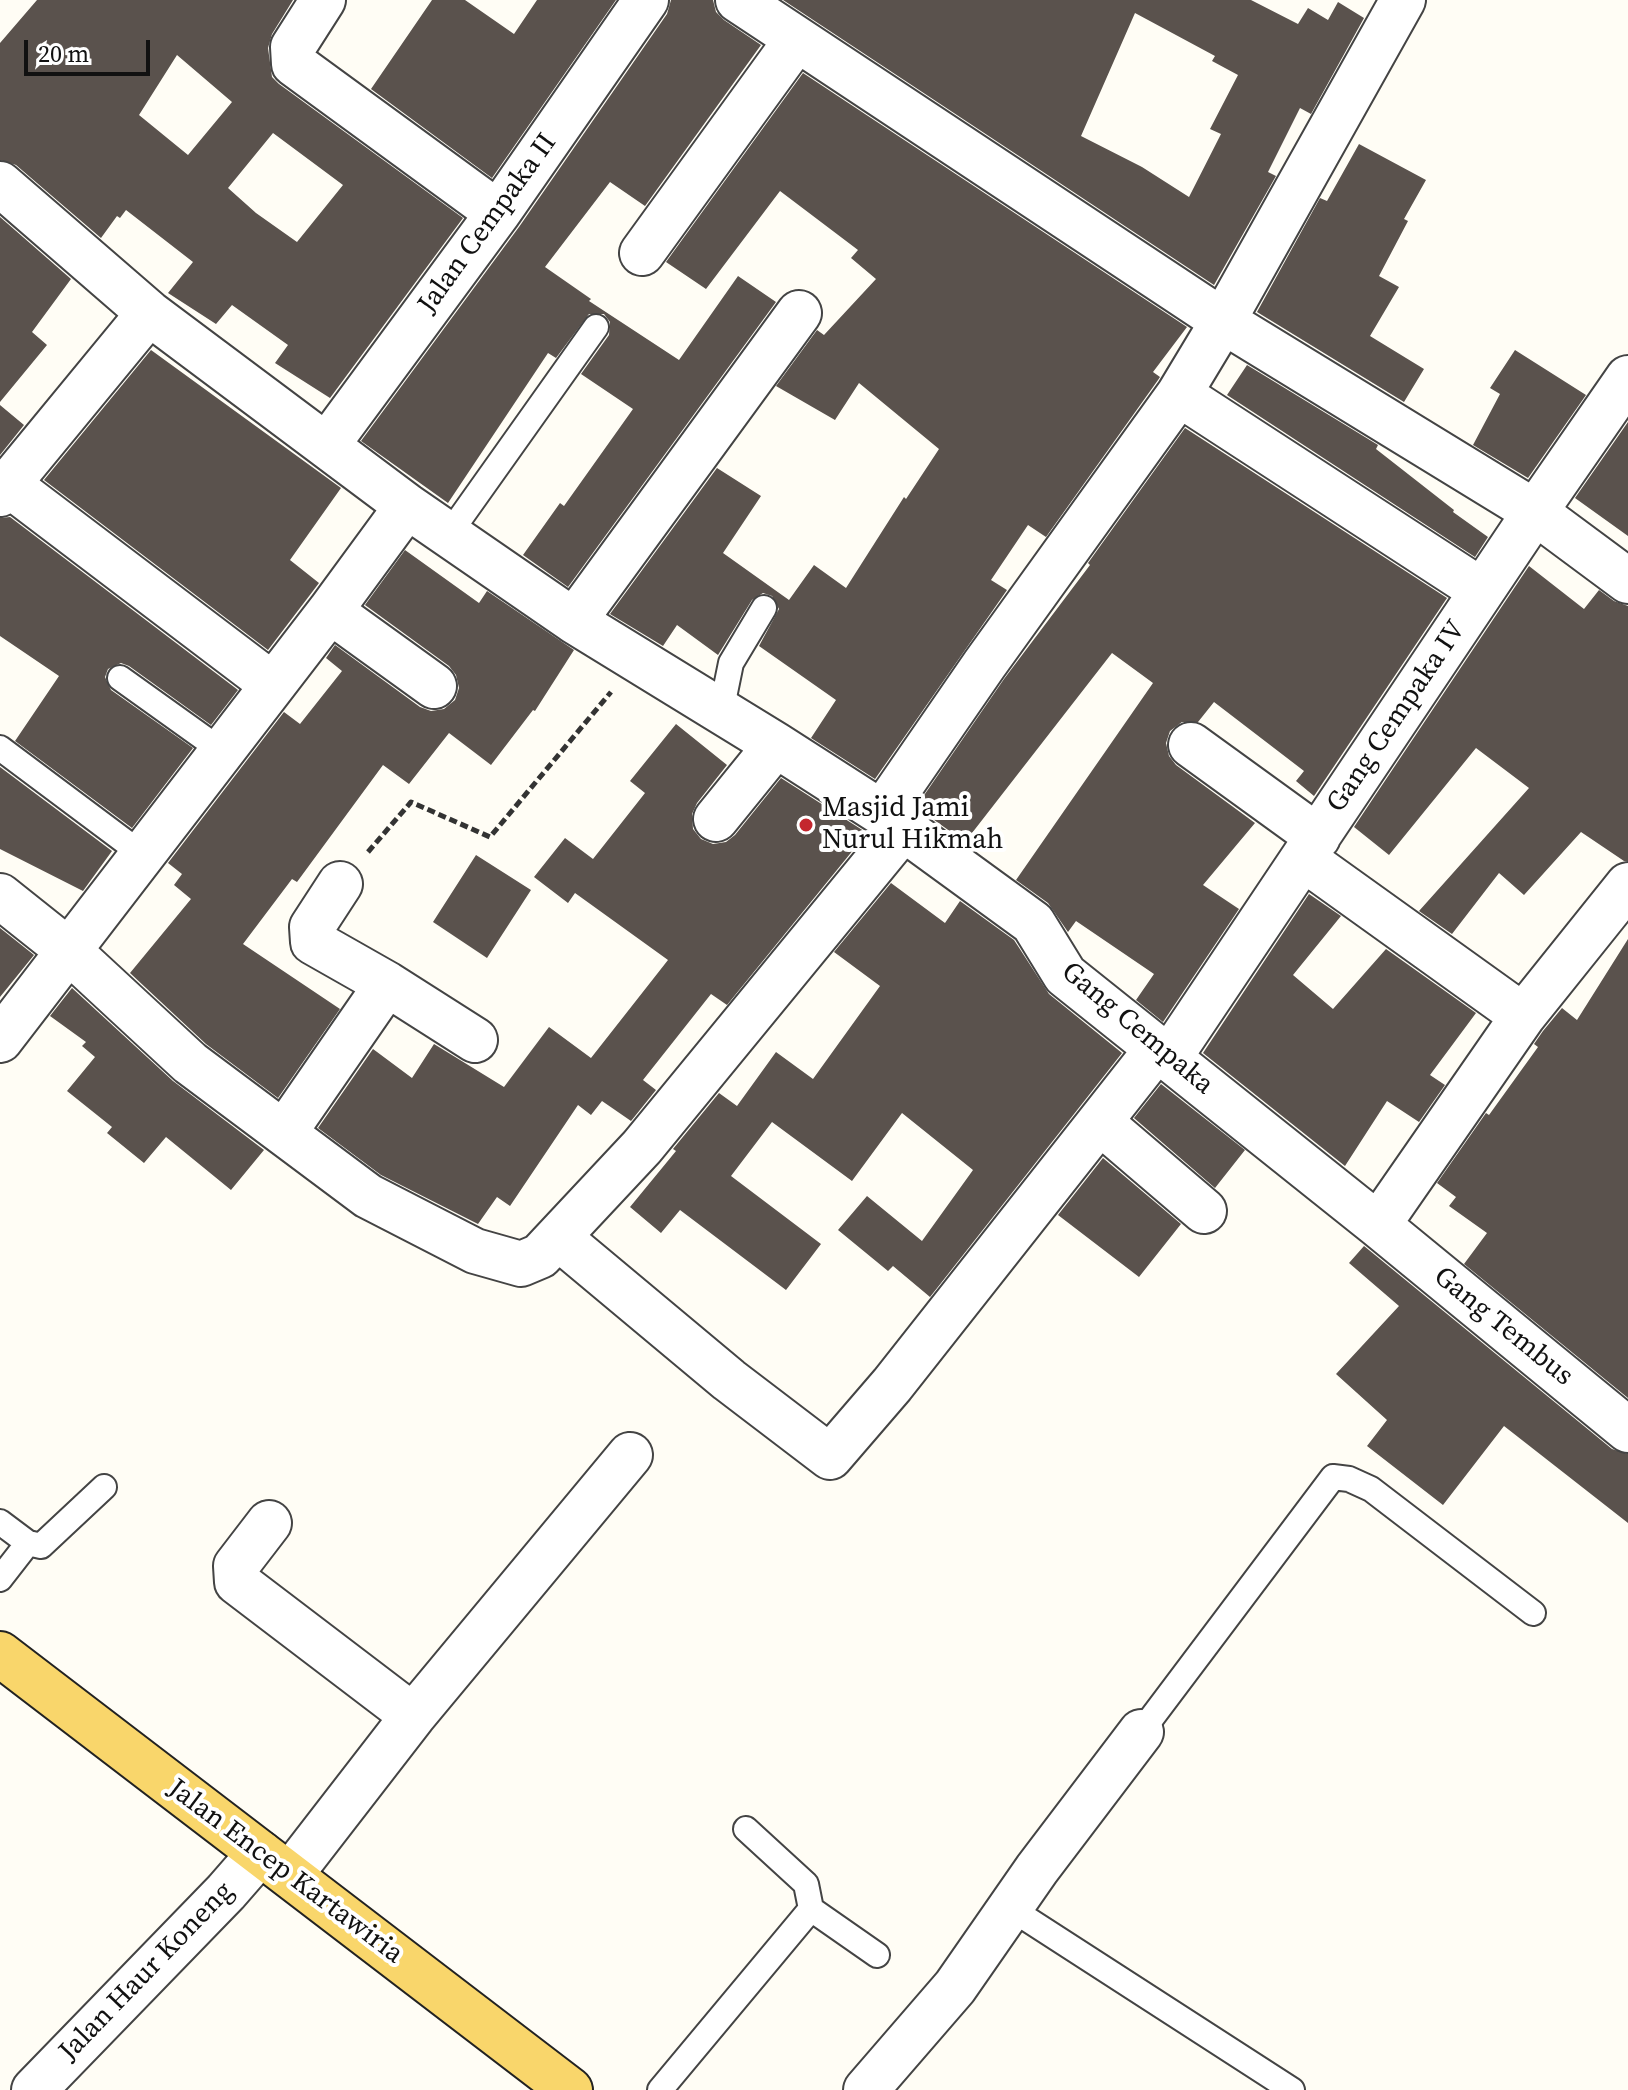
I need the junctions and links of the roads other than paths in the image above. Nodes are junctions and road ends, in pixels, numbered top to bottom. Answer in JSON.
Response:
{"nodes":[{"id":1,"x":323,"y":0,"type":"edge"},
{"id":2,"x":646,"y":0,"type":"edge"},
{"id":3,"x":738,"y":0,"type":"edge"},
{"id":4,"x":1403,"y":0,"type":"edge"},
{"id":5,"x":797,"y":39,"type":"junction"},
{"id":6,"x":0,"y":184,"type":"edge"},
{"id":7,"x":498,"y":213,"type":"junction"},
{"id":8,"x":642,"y":253,"type":"dead end"},
{"id":9,"x":149,"y":313,"type":"junction"},
{"id":10,"x":799,"y":313,"type":"dead end"},
{"id":11,"x":1223,"y":321,"type":"junction"},
{"id":12,"x":596,"y":327,"type":"dead end"},
{"id":13,"x":1628,"y":378,"type":"edge"},
{"id":14,"x":1179,"y":394,"type":"junction"},
{"id":15,"x":327,"y":445,"type":"junction"},
{"id":16,"x":4,"y":489,"type":"edge"},
{"id":17,"x":407,"y":506,"type":"junction"},
{"id":18,"x":1535,"y":512,"type":"junction"},
{"id":19,"x":449,"y":534,"type":"junction"},
{"id":20,"x":1628,"y":581,"type":"edge"},
{"id":21,"x":1482,"y":591,"type":"junction"},
{"id":22,"x":764,"y":608,"type":"dead end"},
{"id":23,"x":330,"y":611,"type":"junction"},
{"id":24,"x":574,"y":621,"type":"junction"},
{"id":25,"x":120,"y":678,"type":"dead end"},
{"id":26,"x":273,"y":685,"type":"junction"},
{"id":27,"x":434,"y":686,"type":"dead end"},
{"id":28,"x":721,"y":712,"type":"junction"},
{"id":29,"x":776,"y":745,"type":"junction"},
{"id":30,"x":1191,"y":745,"type":"dead end"},
{"id":31,"x":0,"y":748,"type":"edge"},
{"id":32,"x":222,"y":751,"type":"junction"},
{"id":33,"x":716,"y":819,"type":"dead end"},
{"id":34,"x":893,"y":821,"type":"junction"},
{"id":35,"x":1311,"y":848,"type":"junction"},
{"id":36,"x":143,"y":855,"type":"junction"},
{"id":37,"x":340,"y":884,"type":"road end"},
{"id":38,"x":1628,"y":885,"type":"edge"},
{"id":39,"x":0,"y":896,"type":"edge"},
{"id":40,"x":69,"y":951,"type":"junction"},
{"id":41,"x":387,"y":984,"type":"junction"},
{"id":42,"x":1523,"y":1016,"type":"junction"},
{"id":43,"x":6,"y":1019,"type":"edge"},
{"id":44,"x":475,"y":1040,"type":"dead end"},
{"id":45,"x":1163,"y":1054,"type":"junction"},
{"id":46,"x":1101,"y":1123,"type":"junction"},
{"id":47,"x":284,"y":1133,"type":"junction"},
{"id":48,"x":1204,"y":1211,"type":"dead end"},
{"id":49,"x":1378,"y":1225,"type":"junction"},
{"id":50,"x":559,"y":1238,"type":"junction"},
{"id":51,"x":1628,"y":1430,"type":"edge"},
{"id":52,"x":630,"y":1455,"type":"dead end"},
{"id":53,"x":104,"y":1487,"type":"dead end"},
{"id":54,"x":0,"y":1522,"type":"edge"},
{"id":55,"x":269,"y":1523,"type":"dead end"},
{"id":56,"x":28,"y":1543,"type":"junction"},
{"id":57,"x":0,"y":1579,"type":"edge"},
{"id":58,"x":1533,"y":1613,"type":"dead end"},
{"id":59,"x":0,"y":1654,"type":"edge"},
{"id":60,"x":413,"y":1716,"type":"junction"},
{"id":61,"x":1141,"y":1732,"type":"joint"},
{"id":62,"x":746,"y":1829,"type":"dead end"},
{"id":63,"x":275,"y":1864,"type":"junction"},
{"id":64,"x":1010,"y":1908,"type":"junction"},
{"id":65,"x":811,"y":1909,"type":"junction"},
{"id":66,"x":877,"y":1955,"type":"dead end"},
{"id":67,"x":34,"y":2090,"type":"edge"},
{"id":68,"x":570,"y":2090,"type":"edge"},
{"id":69,"x":660,"y":2090,"type":"edge"},
{"id":70,"x":866,"y":2090,"type":"edge"},
{"id":71,"x":1292,"y":2090,"type":"edge"}],
"edges":[{"from":1,"to":7,"type":"street"},
{"from":2,"to":7,"type":"street","name":"Jalan Cempaka II"},
{"from":3,"to":5,"type":"street"},
{"from":4,"to":11,"type":"street"},
{"from":5,"to":8,"type":"street"},
{"from":5,"to":11,"type":"street"},
{"from":6,"to":9,"type":"street","name":"Gang Cempaka"},
{"from":7,"to":15,"type":"street","name":"Jalan Cempaka II"},
{"from":9,"to":15,"type":"street","name":"Gang Cempaka"},
{"from":9,"to":16,"type":"street"},
{"from":10,"to":24,"type":"street"},
{"from":11,"to":14,"type":"street"},
{"from":11,"to":18,"type":"street"},
{"from":12,"to":19,"type":"lane"},
{"from":13,"to":18,"type":"street","name":"Gang Cempaka IV"},
{"from":14,"to":21,"type":"street"},
{"from":14,"to":34,"type":"street"},
{"from":15,"to":17,"type":"street","name":"Gang Cempaka"},
{"from":16,"to":26,"type":"street"},
{"from":17,"to":19,"type":"street","name":"Gang Cempaka"},
{"from":17,"to":23,"type":"street"},
{"from":18,"to":20,"type":"street"},
{"from":18,"to":21,"type":"street","name":"Gang Cempaka IV"},
{"from":19,"to":24,"type":"street","name":"Gang Cempaka"},
{"from":21,"to":35,"type":"street","name":"Gang Cempaka IV"},
{"from":22,"to":28,"type":"lane"},
{"from":23,"to":26,"type":"street"},
{"from":23,"to":27,"type":"street"},
{"from":24,"to":28,"type":"street","name":"Gang Cempaka"},
{"from":25,"to":32,"type":"lane"},
{"from":26,"to":32,"type":"street"},
{"from":28,"to":29,"type":"street","name":"Gang Cempaka"},
{"from":29,"to":33,"type":"street"},
{"from":29,"to":34,"type":"street","name":"Gang Cempaka"},
{"from":30,"to":35,"type":"street"},
{"from":31,"to":36,"type":"lane"},
{"from":32,"to":36,"type":"street"},
{"from":34,"to":45,"type":"street","name":"Gang Cempaka"},
{"from":34,"to":50,"type":"street"},
{"from":35,"to":42,"type":"street"},
{"from":35,"to":45,"type":"street","name":"Gang Cempaka IV"},
{"from":36,"to":40,"type":"street"},
{"from":37,"to":41,"type":"street"},
{"from":38,"to":42,"type":"street"},
{"from":39,"to":40,"type":"street"},
{"from":40,"to":43,"type":"street"},
{"from":40,"to":47,"type":"street"},
{"from":41,"to":44,"type":"street"},
{"from":41,"to":47,"type":"street"},
{"from":42,"to":49,"type":"street"},
{"from":45,"to":46,"type":"street","name":"Gang Cempaka IV"},
{"from":45,"to":49,"type":"street","name":"Gang Cempaka"},
{"from":46,"to":48,"type":"street"},
{"from":46,"to":50,"type":"street","name":"Gang Cempaka IV"},
{"from":47,"to":50,"type":"street"},
{"from":49,"to":51,"type":"street","name":"Gang Tembus"},
{"from":52,"to":60,"type":"street","name":"Jalan Haur Koneng"},
{"from":53,"to":56,"type":"lane"},
{"from":54,"to":56,"type":"lane"},
{"from":55,"to":60,"type":"street"},
{"from":56,"to":57,"type":"lane"},
{"from":58,"to":61,"type":"lane"},
{"from":59,"to":63,"type":"main road","name":"Jalan Encep Kartawiria"},
{"from":60,"to":63,"type":"street","name":"Jalan Haur Koneng"},
{"from":61,"to":64,"type":"street"},
{"from":62,"to":65,"type":"lane"},
{"from":63,"to":67,"type":"street","name":"Jalan Haur Koneng"},
{"from":63,"to":68,"type":"main road","name":"Jalan Encep Kartawiria"},
{"from":64,"to":70,"type":"street"},
{"from":64,"to":71,"type":"lane"},
{"from":65,"to":66,"type":"lane"},
{"from":65,"to":69,"type":"lane"}]}
